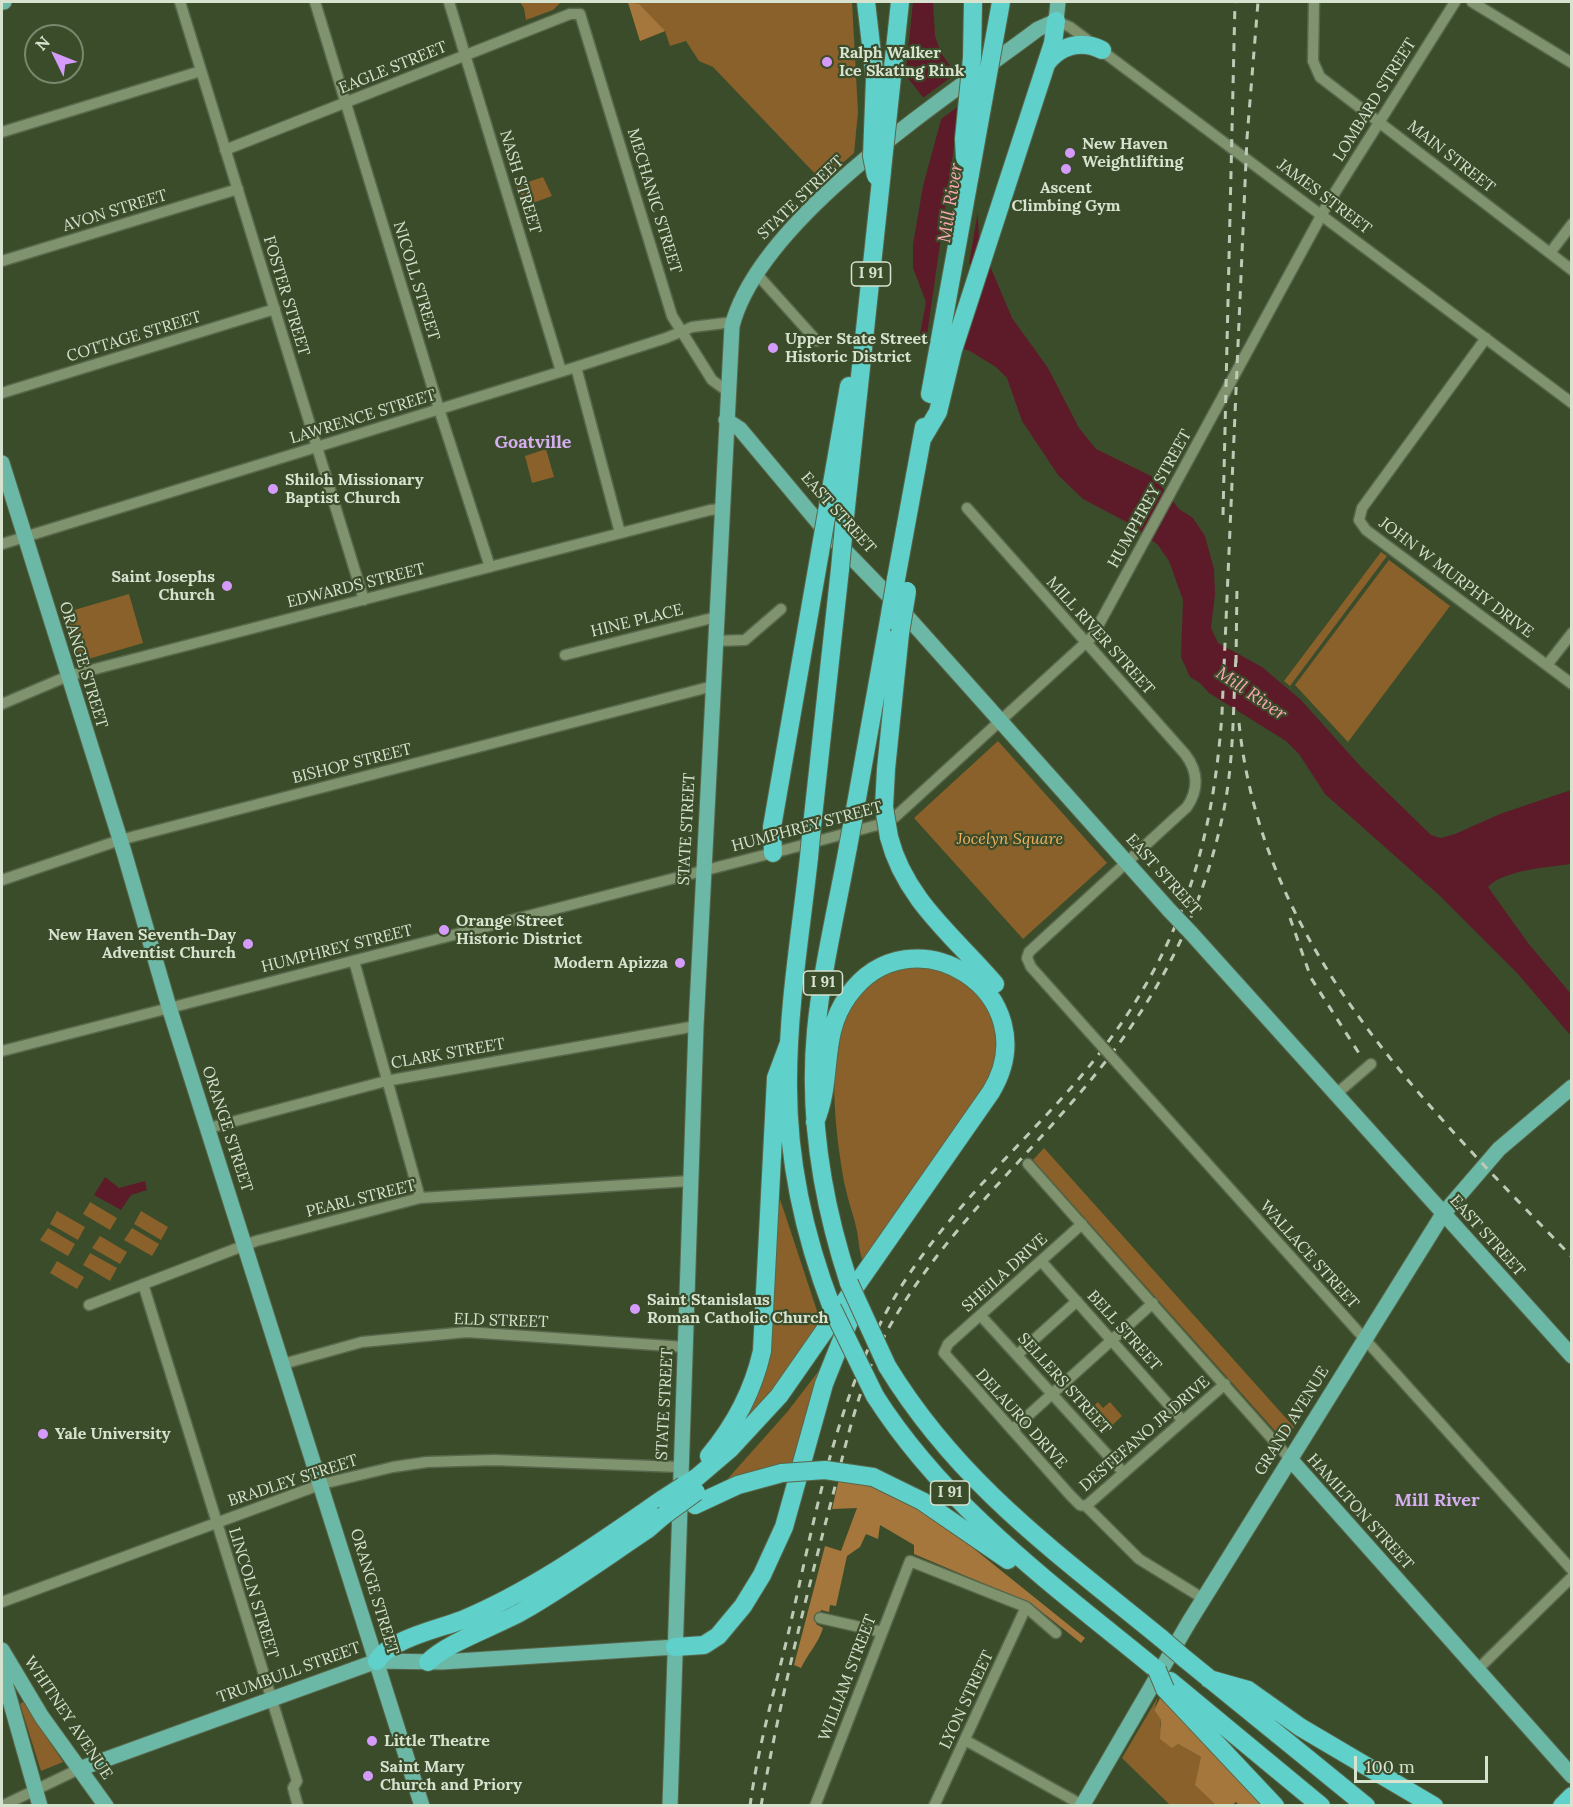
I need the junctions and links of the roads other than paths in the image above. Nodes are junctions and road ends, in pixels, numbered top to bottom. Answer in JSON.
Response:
{"nodes":[{"id":1,"x":180,"y":2,"type":"edge"},
{"id":2,"x":315,"y":2,"type":"edge"},
{"id":3,"x":449,"y":2,"type":"edge"},
{"id":4,"x":866,"y":2,"type":"edge"},
{"id":5,"x":900,"y":2,"type":"edge"},
{"id":6,"x":973,"y":2,"type":"edge"},
{"id":7,"x":1001,"y":2,"type":"edge"},
{"id":8,"x":1058,"y":2,"type":"edge"},
{"id":9,"x":1314,"y":2,"type":"edge"},
{"id":10,"x":1455,"y":2,"type":"edge"},
{"id":11,"x":1472,"y":2,"type":"edge"},
{"id":12,"x":570,"y":14,"type":"joint"},
{"id":13,"x":1056,"y":21,"type":"junction"},
{"id":14,"x":1102,"y":51,"type":"junction"},
{"id":15,"x":466,"y":56,"type":"junction"},
{"id":16,"x":1572,"y":63,"type":"edge"},
{"id":17,"x":1044,"y":69,"type":"junction"},
{"id":18,"x":201,"y":70,"type":"junction"},
{"id":19,"x":346,"y":102,"type":"junction"},
{"id":20,"x":1380,"y":122,"type":"junction"},
{"id":21,"x":2,"y":132,"type":"edge"},
{"id":22,"x":225,"y":150,"type":"junction"},
{"id":23,"x":970,"y":174,"type":"junction"},
{"id":24,"x":880,"y":177,"type":"junction"},
{"id":25,"x":237,"y":189,"type":"junction"},
{"id":26,"x":1322,"y":215,"type":"junction"},
{"id":27,"x":1572,"y":224,"type":"edge"},
{"id":28,"x":1550,"y":253,"type":"junction"},
{"id":29,"x":2,"y":261,"type":"edge"},
{"id":30,"x":1572,"y":270,"type":"edge"},
{"id":31,"x":755,"y":273,"type":"junction"},
{"id":32,"x":274,"y":309,"type":"junction"},
{"id":33,"x":733,"y":322,"type":"junction"},
{"id":34,"x":680,"y":332,"type":"junction"},
{"id":35,"x":1486,"y":338,"type":"junction"},
{"id":36,"x":817,"y":342,"type":"dead end"},
{"id":37,"x":944,"y":354,"type":"junction"},
{"id":38,"x":862,"y":364,"type":"junction"},
{"id":39,"x":576,"y":367,"type":"junction"},
{"id":40,"x":561,"y":371,"type":"junction"},
{"id":41,"x":727,"y":391,"type":"junction"},
{"id":42,"x":2,"y":393,"type":"edge"},
{"id":43,"x":1572,"y":403,"type":"edge"},
{"id":44,"x":439,"y":409,"type":"junction"},
{"id":45,"x":726,"y":420,"type":"junction"},
{"id":46,"x":316,"y":447,"type":"junction"},
{"id":47,"x":2,"y":462,"type":"edge"},
{"id":48,"x":967,"y":508,"type":"dead end"},
{"id":49,"x":722,"y":509,"type":"junction"},
{"id":50,"x":620,"y":533,"type":"junction"},
{"id":51,"x":24,"y":535,"type":"junction"},
{"id":52,"x":2,"y":544,"type":"edge"},
{"id":53,"x":490,"y":567,"type":"junction"},
{"id":54,"x":364,"y":600,"type":"junction"},
{"id":55,"x":782,"y":609,"type":"dead end"},
{"id":56,"x":716,"y":617,"type":"junction"},
{"id":57,"x":895,"y":627,"type":"junction"},
{"id":58,"x":1572,"y":633,"type":"edge"},
{"id":59,"x":715,"y":641,"type":"junction"},
{"id":60,"x":1087,"y":644,"type":"junction"},
{"id":61,"x":565,"y":655,"type":"dead end"},
{"id":62,"x":1547,"y":665,"type":"junction"},
{"id":63,"x":68,"y":676,"type":"junction"},
{"id":64,"x":1572,"y":684,"type":"edge"},
{"id":65,"x":712,"y":687,"type":"junction"},
{"id":66,"x":2,"y":704,"type":"edge"},
{"id":67,"x":1002,"y":722,"type":"junction"},
{"id":68,"x":120,"y":840,"type":"junction"},
{"id":69,"x":773,"y":853,"type":"junction"},
{"id":70,"x":1127,"y":862,"type":"junction"},
{"id":71,"x":704,"y":871,"type":"junction"},
{"id":72,"x":2,"y":880,"type":"edge"},
{"id":73,"x":354,"y":960,"type":"junction"},
{"id":74,"x":169,"y":1007,"type":"junction"},
{"id":75,"x":696,"y":1026,"type":"junction"},
{"id":76,"x":789,"y":1043,"type":"junction"},
{"id":77,"x":2,"y":1051,"type":"edge"},
{"id":78,"x":1371,"y":1064,"type":"dead end"},
{"id":79,"x":386,"y":1081,"type":"junction"},
{"id":80,"x":1572,"y":1087,"type":"edge"},
{"id":81,"x":1335,"y":1095,"type":"junction"},
{"id":82,"x":815,"y":1122,"type":"junction"},
{"id":83,"x":209,"y":1128,"type":"junction"},
{"id":84,"x":1028,"y":1164,"type":"dead end"},
{"id":85,"x":690,"y":1181,"type":"junction"},
{"id":86,"x":420,"y":1198,"type":"junction"},
{"id":87,"x":1443,"y":1214,"type":"junction"},
{"id":88,"x":1082,"y":1224,"type":"junction"},
{"id":89,"x":245,"y":1245,"type":"junction"},
{"id":90,"x":1041,"y":1261,"type":"junction"},
{"id":91,"x":143,"y":1284,"type":"junction"},
{"id":92,"x":1077,"y":1301,"type":"junction"},
{"id":93,"x":1153,"y":1303,"type":"junction"},
{"id":94,"x":89,"y":1305,"type":"dead end"},
{"id":95,"x":854,"y":1309,"type":"junction"},
{"id":96,"x":981,"y":1316,"type":"junction"},
{"id":97,"x":1365,"y":1338,"type":"junction"},
{"id":98,"x":1112,"y":1341,"type":"junction"},
{"id":99,"x":948,"y":1344,"type":"joint"},
{"id":100,"x":685,"y":1347,"type":"junction"},
{"id":101,"x":1017,"y":1355,"type":"junction"},
{"id":102,"x":1572,"y":1356,"type":"edge"},
{"id":103,"x":283,"y":1364,"type":"junction"},
{"id":104,"x":1225,"y":1384,"type":"junction"},
{"id":105,"x":1053,"y":1394,"type":"junction"},
{"id":106,"x":1183,"y":1420,"type":"junction"},
{"id":107,"x":1012,"y":1430,"type":"junction"},
{"id":108,"x":1290,"y":1460,"type":"junction"},
{"id":109,"x":1124,"y":1473,"type":"junction"},
{"id":110,"x":691,"y":1483,"type":"junction"},
{"id":111,"x":322,"y":1484,"type":"junction"},
{"id":112,"x":1086,"y":1506,"type":"junction"},
{"id":113,"x":659,"y":1517,"type":"junction"},
{"id":114,"x":215,"y":1522,"type":"junction"},
{"id":115,"x":1572,"y":1570,"type":"edge"},
{"id":116,"x":1042,"y":1575,"type":"junction"},
{"id":117,"x":1572,"y":1577,"type":"edge"},
{"id":118,"x":1204,"y":1599,"type":"junction"},
{"id":119,"x":2,"y":1602,"type":"edge"},
{"id":120,"x":1026,"y":1607,"type":"junction"},
{"id":121,"x":820,"y":1618,"type":"dead end"},
{"id":122,"x":882,"y":1632,"type":"junction"},
{"id":123,"x":1056,"y":1633,"type":"dead end"},
{"id":124,"x":675,"y":1647,"type":"junction"},
{"id":125,"x":2,"y":1650,"type":"edge"},
{"id":126,"x":377,"y":1661,"type":"junction"},
{"id":127,"x":428,"y":1662,"type":"junction"},
{"id":128,"x":1477,"y":1670,"type":"junction"},
{"id":129,"x":2,"y":1672,"type":"edge"},
{"id":130,"x":1160,"y":1676,"type":"junction"},
{"id":131,"x":1209,"y":1679,"type":"junction"},
{"id":132,"x":270,"y":1699,"type":"junction"},
{"id":133,"x":965,"y":1740,"type":"junction"},
{"id":134,"x":79,"y":1769,"type":"junction"},
{"id":135,"x":1572,"y":1776,"type":"edge"},
{"id":136,"x":36,"y":1788,"type":"junction"},
{"id":137,"x":1572,"y":1796,"type":"edge"},
{"id":138,"x":1083,"y":1805,"type":"edge"},
{"id":139,"x":2,"y":1806,"type":"edge"},
{"id":140,"x":40,"y":1806,"type":"edge"},
{"id":141,"x":106,"y":1806,"type":"edge"},
{"id":142,"x":298,"y":1806,"type":"edge"},
{"id":143,"x":422,"y":1806,"type":"edge"},
{"id":144,"x":670,"y":1806,"type":"edge"},
{"id":145,"x":815,"y":1806,"type":"edge"},
{"id":146,"x":934,"y":1806,"type":"edge"},
{"id":147,"x":1275,"y":1806,"type":"edge"},
{"id":148,"x":1321,"y":1806,"type":"edge"},
{"id":149,"x":1366,"y":1806,"type":"edge"},
{"id":150,"x":1434,"y":1806,"type":"edge"},
{"id":151,"x":1562,"y":1806,"type":"edge"}],
"edges":[{"from":1,"to":18,"type":"street","name":"FOSTER STREET"},
{"from":2,"to":19,"type":"street","name":"NICOLL STREET"},
{"from":3,"to":15,"type":"street","name":"NASH STREET"},
{"from":4,"to":24,"type":"highway","bridge":true},
{"from":5,"to":24,"type":"highway","number":"I 91","bridge":true},
{"from":6,"to":23,"type":"highway","bridge":true},
{"from":7,"to":23,"type":"highway","bridge":true},
{"from":8,"to":13,"type":"main road"},
{"from":9,"to":20,"type":"street","name":"MAIN STREET"},
{"from":10,"to":20,"type":"street","name":"LOMBARD STREET"},
{"from":11,"to":16,"type":"street"},
{"from":12,"to":15,"type":"street","name":"EAGLE STREET"},
{"from":12,"to":34,"type":"street","name":"MECHANIC STREET"},
{"from":13,"to":14,"type":"street","name":"JAMES STREET"},
{"from":13,"to":17,"type":"highway"},
{"from":13,"to":31,"type":"main road","name":"STATE STREET"},
{"from":14,"to":17,"type":"highway"},
{"from":14,"to":26,"type":"street","name":"JAMES STREET"},
{"from":15,"to":19,"type":"street","name":"EAGLE STREET"},
{"from":15,"to":40,"type":"street","name":"NASH STREET"},
{"from":17,"to":37,"type":"highway"},
{"from":18,"to":21,"type":"street"},
{"from":18,"to":22,"type":"street","name":"FOSTER STREET"},
{"from":19,"to":22,"type":"street","name":"EAGLE STREET"},
{"from":19,"to":44,"type":"street","name":"NICOLL STREET"},
{"from":20,"to":26,"type":"street","name":"LOMBARD STREET"},
{"from":20,"to":28,"type":"street","name":"MAIN STREET"},
{"from":22,"to":25,"type":"street","name":"FOSTER STREET"},
{"from":23,"to":37,"type":"highway"},
{"from":24,"to":38,"type":"highway","number":"I 91"},
{"from":25,"to":29,"type":"street","name":"AVON STREET"},
{"from":25,"to":32,"type":"street","name":"FOSTER STREET"},
{"from":26,"to":35,"type":"street","name":"JAMES STREET"},
{"from":26,"to":60,"type":"street","name":"HUMPHREY STREET"},
{"from":27,"to":28,"type":"street"},
{"from":28,"to":30,"type":"street","name":"MAIN STREET"},
{"from":31,"to":33,"type":"main road","name":"STATE STREET"},
{"from":31,"to":36,"type":"street"},
{"from":32,"to":42,"type":"street","name":"COTTAGE STREET"},
{"from":32,"to":46,"type":"street","name":"FOSTER STREET"},
{"from":33,"to":34,"type":"street","name":"LAWRENCE STREET"},
{"from":33,"to":41,"type":"main road","name":"STATE STREET"},
{"from":34,"to":39,"type":"street","name":"LAWRENCE STREET"},
{"from":34,"to":41,"type":"street","name":"MECHANIC STREET"},
{"from":35,"to":43,"type":"street","name":"JAMES STREET"},
{"from":35,"to":62,"type":"street","name":"JOHN W MURPHY DRIVE"},
{"from":37,"to":57,"type":"highway","bridge":true},
{"from":38,"to":69,"type":"highway","bridge":true},
{"from":38,"to":76,"type":"highway","number":"I 91","bridge":true},
{"from":39,"to":40,"type":"street","name":"LAWRENCE STREET"},
{"from":39,"to":50,"type":"street"},
{"from":40,"to":44,"type":"street","name":"LAWRENCE STREET"},
{"from":41,"to":45,"type":"main road","name":"STATE STREET"},
{"from":44,"to":46,"type":"street","name":"LAWRENCE STREET"},
{"from":44,"to":53,"type":"street","name":"NICOLL STREET"},
{"from":45,"to":49,"type":"main road","name":"STATE STREET"},
{"from":45,"to":67,"type":"main road","name":"EAST STREET"},
{"from":46,"to":51,"type":"street","name":"LAWRENCE STREET"},
{"from":46,"to":54,"type":"street","name":"FOSTER STREET"},
{"from":47,"to":51,"type":"main road","name":"ORANGE STREET"},
{"from":48,"to":60,"type":"street","name":"MILL RIVER STREET"},
{"from":49,"to":50,"type":"street","name":"EDWARDS STREET"},
{"from":49,"to":56,"type":"main road","name":"STATE STREET"},
{"from":50,"to":53,"type":"street","name":"EDWARDS STREET"},
{"from":51,"to":52,"type":"street","name":"LAWRENCE STREET"},
{"from":51,"to":63,"type":"main road","name":"ORANGE STREET"},
{"from":53,"to":54,"type":"street","name":"EDWARDS STREET"},
{"from":54,"to":63,"type":"street","name":"EDWARDS STREET"},
{"from":55,"to":59,"type":"street"},
{"from":56,"to":59,"type":"main road","name":"STATE STREET"},
{"from":56,"to":61,"type":"street","name":"HINE PLACE"},
{"from":57,"to":82,"type":"highway","number":"I 91","bridge":true},
{"from":57,"to":95,"type":"highway","bridge":true},
{"from":58,"to":62,"type":"street"},
{"from":59,"to":65,"type":"main road","name":"STATE STREET"},
{"from":60,"to":67,"type":"street","name":"HUMPHREY STREET"},
{"from":60,"to":70,"type":"street","name":"MILL RIVER STREET"},
{"from":62,"to":64,"type":"street","name":"JOHN W MURPHY DRIVE"},
{"from":63,"to":66,"type":"street","name":"EDWARDS STREET"},
{"from":63,"to":68,"type":"main road","name":"ORANGE STREET"},
{"from":65,"to":68,"type":"street","name":"BISHOP STREET"},
{"from":65,"to":71,"type":"main road","name":"STATE STREET"},
{"from":67,"to":69,"type":"street","name":"HUMPHREY STREET"},
{"from":67,"to":70,"type":"main road","name":"EAST STREET"},
{"from":68,"to":72,"type":"street","name":"BISHOP STREET"},
{"from":68,"to":74,"type":"main road","name":"ORANGE STREET"},
{"from":69,"to":71,"type":"street","name":"HUMPHREY STREET"},
{"from":70,"to":81,"type":"main road","name":"EAST STREET","bridge":true},
{"from":70,"to":97,"type":"street","name":"WALLACE STREET","bridge":true},
{"from":71,"to":73,"type":"street","name":"HUMPHREY STREET"},
{"from":71,"to":75,"type":"main road","name":"STATE STREET"},
{"from":73,"to":74,"type":"street","name":"HUMPHREY STREET"},
{"from":73,"to":79,"type":"street"},
{"from":74,"to":77,"type":"street","name":"HUMPHREY STREET"},
{"from":74,"to":83,"type":"main road","name":"ORANGE STREET"},
{"from":75,"to":79,"type":"street","name":"CLARK STREET"},
{"from":75,"to":85,"type":"main road","name":"STATE STREET"},
{"from":76,"to":110,"type":"highway"},
{"from":76,"to":116,"type":"highway","number":"I 91","bridge":true},
{"from":78,"to":81,"type":"street"},
{"from":79,"to":83,"type":"street","name":"CLARK STREET"},
{"from":79,"to":86,"type":"street"},
{"from":80,"to":87,"type":"main road","name":"GRAND AVENUE"},
{"from":81,"to":87,"type":"main road","name":"EAST STREET"},
{"from":82,"to":110,"type":"highway"},
{"from":82,"to":131,"type":"highway","number":"I 91","bridge":true},
{"from":83,"to":89,"type":"main road","name":"ORANGE STREET"},
{"from":84,"to":88,"type":"street","name":"HAMILTON STREET"},
{"from":85,"to":86,"type":"street","name":"PEARL STREET"},
{"from":85,"to":100,"type":"main road","name":"STATE STREET"},
{"from":86,"to":89,"type":"street","name":"PEARL STREET"},
{"from":87,"to":97,"type":"main road","name":"GRAND AVENUE"},
{"from":87,"to":102,"type":"main road","name":"EAST STREET"},
{"from":88,"to":90,"type":"street","name":"SHEILA DRIVE"},
{"from":88,"to":93,"type":"street","name":"HAMILTON STREET"},
{"from":89,"to":91,"type":"street","name":"PEARL STREET"},
{"from":89,"to":103,"type":"main road","name":"ORANGE STREET"},
{"from":90,"to":92,"type":"street","name":"BELL STREET"},
{"from":90,"to":96,"type":"street","name":"SHEILA DRIVE"},
{"from":91,"to":94,"type":"street","name":"PEARL STREET"},
{"from":91,"to":114,"type":"street","name":"LINCOLN STREET"},
{"from":92,"to":98,"type":"street","name":"BELL STREET"},
{"from":92,"to":101,"type":"street"},
{"from":93,"to":98,"type":"street"},
{"from":93,"to":104,"type":"street","name":"HAMILTON STREET"},
{"from":95,"to":110,"type":"highway"},
{"from":95,"to":124,"type":"highway"},
{"from":96,"to":99,"type":"street","name":"SHEILA DRIVE"},
{"from":96,"to":101,"type":"street","name":"SELLERS STREET"},
{"from":97,"to":108,"type":"main road","name":"GRAND AVENUE"},
{"from":97,"to":115,"type":"street","name":"WALLACE STREET"},
{"from":98,"to":105,"type":"street"},
{"from":98,"to":106,"type":"street","name":"BELL STREET"},
{"from":99,"to":107,"type":"street","name":"DELAURO DRIVE"},
{"from":100,"to":103,"type":"street","name":"ELD STREET"},
{"from":100,"to":110,"type":"main road","name":"STATE STREET"},
{"from":101,"to":105,"type":"street","name":"SELLERS STREET"},
{"from":103,"to":111,"type":"main road","name":"ORANGE STREET"},
{"from":104,"to":106,"type":"street","name":"DESTEFANO JR DRIVE"},
{"from":104,"to":108,"type":"street","name":"HAMILTON STREET"},
{"from":105,"to":107,"type":"street"},
{"from":105,"to":109,"type":"street","name":"SELLERS STREET"},
{"from":106,"to":109,"type":"street","name":"DESTEFANO JR DRIVE"},
{"from":107,"to":112,"type":"street","name":"DELAURO DRIVE"},
{"from":108,"to":118,"type":"main road","name":"GRAND AVENUE"},
{"from":108,"to":128,"type":"main road","name":"HAMILTON STREET"},
{"from":109,"to":112,"type":"street","name":"DESTEFANO JR DRIVE"},
{"from":110,"to":111,"type":"street","name":"BRADLEY STREET"},
{"from":110,"to":113,"type":"highway","bridge":true},
{"from":110,"to":116,"type":"highway","bridge":true},
{"from":110,"to":124,"type":"main road","name":"STATE STREET"},
{"from":111,"to":114,"type":"street","name":"BRADLEY STREET"},
{"from":111,"to":126,"type":"main road","name":"ORANGE STREET"},
{"from":112,"to":118,"type":"street","name":"DELAURO DRIVE"},
{"from":113,"to":126,"type":"highway"},
{"from":113,"to":127,"type":"highway"},
{"from":114,"to":119,"type":"street","name":"BRADLEY STREET"},
{"from":114,"to":132,"type":"street","name":"LINCOLN STREET"},
{"from":116,"to":130,"type":"highway","number":"I 91"},
{"from":117,"to":128,"type":"street"},
{"from":118,"to":138,"type":"main road","name":"GRAND AVENUE"},
{"from":120,"to":122,"type":"street","name":"WILLIAM STREET"},
{"from":120,"to":123,"type":"street"},
{"from":120,"to":133,"type":"street","name":"LYON STREET"},
{"from":121,"to":122,"type":"street"},
{"from":122,"to":145,"type":"street","name":"WILLIAM STREET"},
{"from":124,"to":127,"type":"main road","name":"TRUMBULL STREET"},
{"from":124,"to":144,"type":"main road","name":"STATE STREET"},
{"from":125,"to":134,"type":"main road","name":"WHITNEY AVENUE"},
{"from":126,"to":127,"type":"main road","name":"TRUMBULL STREET"},
{"from":126,"to":132,"type":"main road","name":"TRUMBULL STREET"},
{"from":126,"to":143,"type":"main road","name":"ORANGE STREET"},
{"from":128,"to":135,"type":"main road","name":"HAMILTON STREET"},
{"from":129,"to":136,"type":"main road"},
{"from":130,"to":147,"type":"highway"},
{"from":130,"to":148,"type":"highway","number":"I 91"},
{"from":131,"to":149,"type":"highway","number":"I 91"},
{"from":131,"to":150,"type":"highway"},
{"from":132,"to":134,"type":"main road","name":"TRUMBULL STREET"},
{"from":132,"to":142,"type":"street","name":"LINCOLN STREET"},
{"from":133,"to":138,"type":"street"},
{"from":133,"to":146,"type":"street","name":"LYON STREET"},
{"from":134,"to":136,"type":"street","name":"TRUMBULL STREET"},
{"from":134,"to":141,"type":"main road","name":"WHITNEY AVENUE"},
{"from":136,"to":139,"type":"street","name":"TRUMBULL STREET"},
{"from":136,"to":140,"type":"main road"},
{"from":137,"to":151,"type":"highway"}]}
